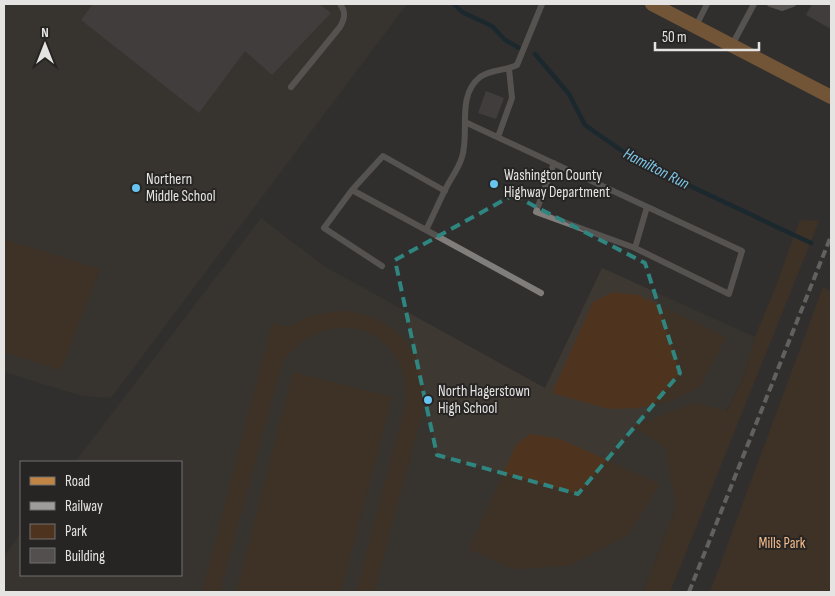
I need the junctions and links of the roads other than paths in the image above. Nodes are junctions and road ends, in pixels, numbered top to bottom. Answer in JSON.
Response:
{"nodes":[{"id":1,"x":340,"y":4,"type":"edge"},
{"id":2,"x":542,"y":4,"type":"edge"},
{"id":3,"x":707,"y":4,"type":"edge"},
{"id":4,"x":754,"y":4,"type":"edge"},
{"id":5,"x":770,"y":4,"type":"edge"},
{"id":6,"x":793,"y":4,"type":"edge"},
{"id":7,"x":658,"y":6,"type":"edge"},
{"id":8,"x":696,"y":26,"type":"junction"},
{"id":9,"x":732,"y":45,"type":"junction"},
{"id":10,"x":509,"y":69,"type":"junction"},
{"id":11,"x":291,"y":87,"type":"dead end"},
{"id":12,"x":831,"y":97,"type":"edge"},
{"id":13,"x":466,"y":122,"type":"junction"},
{"id":14,"x":498,"y":137,"type":"junction"},
{"id":15,"x":554,"y":163,"type":"junction"},
{"id":16,"x":352,"y":190,"type":"junction"},
{"id":17,"x":444,"y":191,"type":"junction"},
{"id":18,"x":647,"y":207,"type":"junction"},
{"id":19,"x":426,"y":230,"type":"junction"},
{"id":20,"x":635,"y":248,"type":"junction"},
{"id":21,"x":382,"y":266,"type":"dead end"},
{"id":22,"x":541,"y":293,"type":"dead end"}],
"edges":[{"from":1,"to":11,"type":"lane"},
{"from":2,"to":10,"type":"lane"},
{"from":3,"to":8,"type":"lane"},
{"from":4,"to":9,"type":"lane"},
{"from":5,"to":6,"type":"lane"},
{"from":7,"to":8,"type":"main road"},
{"from":8,"to":9,"type":"main road"},
{"from":9,"to":12,"type":"main road"},
{"from":10,"to":13,"type":"lane"},
{"from":10,"to":14,"type":"lane"},
{"from":13,"to":14,"type":"lane"},
{"from":13,"to":17,"type":"lane"},
{"from":14,"to":15,"type":"lane"},
{"from":15,"to":18,"type":"lane"},
{"from":15,"to":20,"type":"lane"},
{"from":16,"to":17,"type":"lane"},
{"from":16,"to":19,"type":"lane"},
{"from":16,"to":21,"type":"lane"},
{"from":17,"to":19,"type":"lane"},
{"from":18,"to":20,"type":"lane"},
{"from":18,"to":20,"type":"lane"},
{"from":19,"to":22,"type":"lane"}]}
